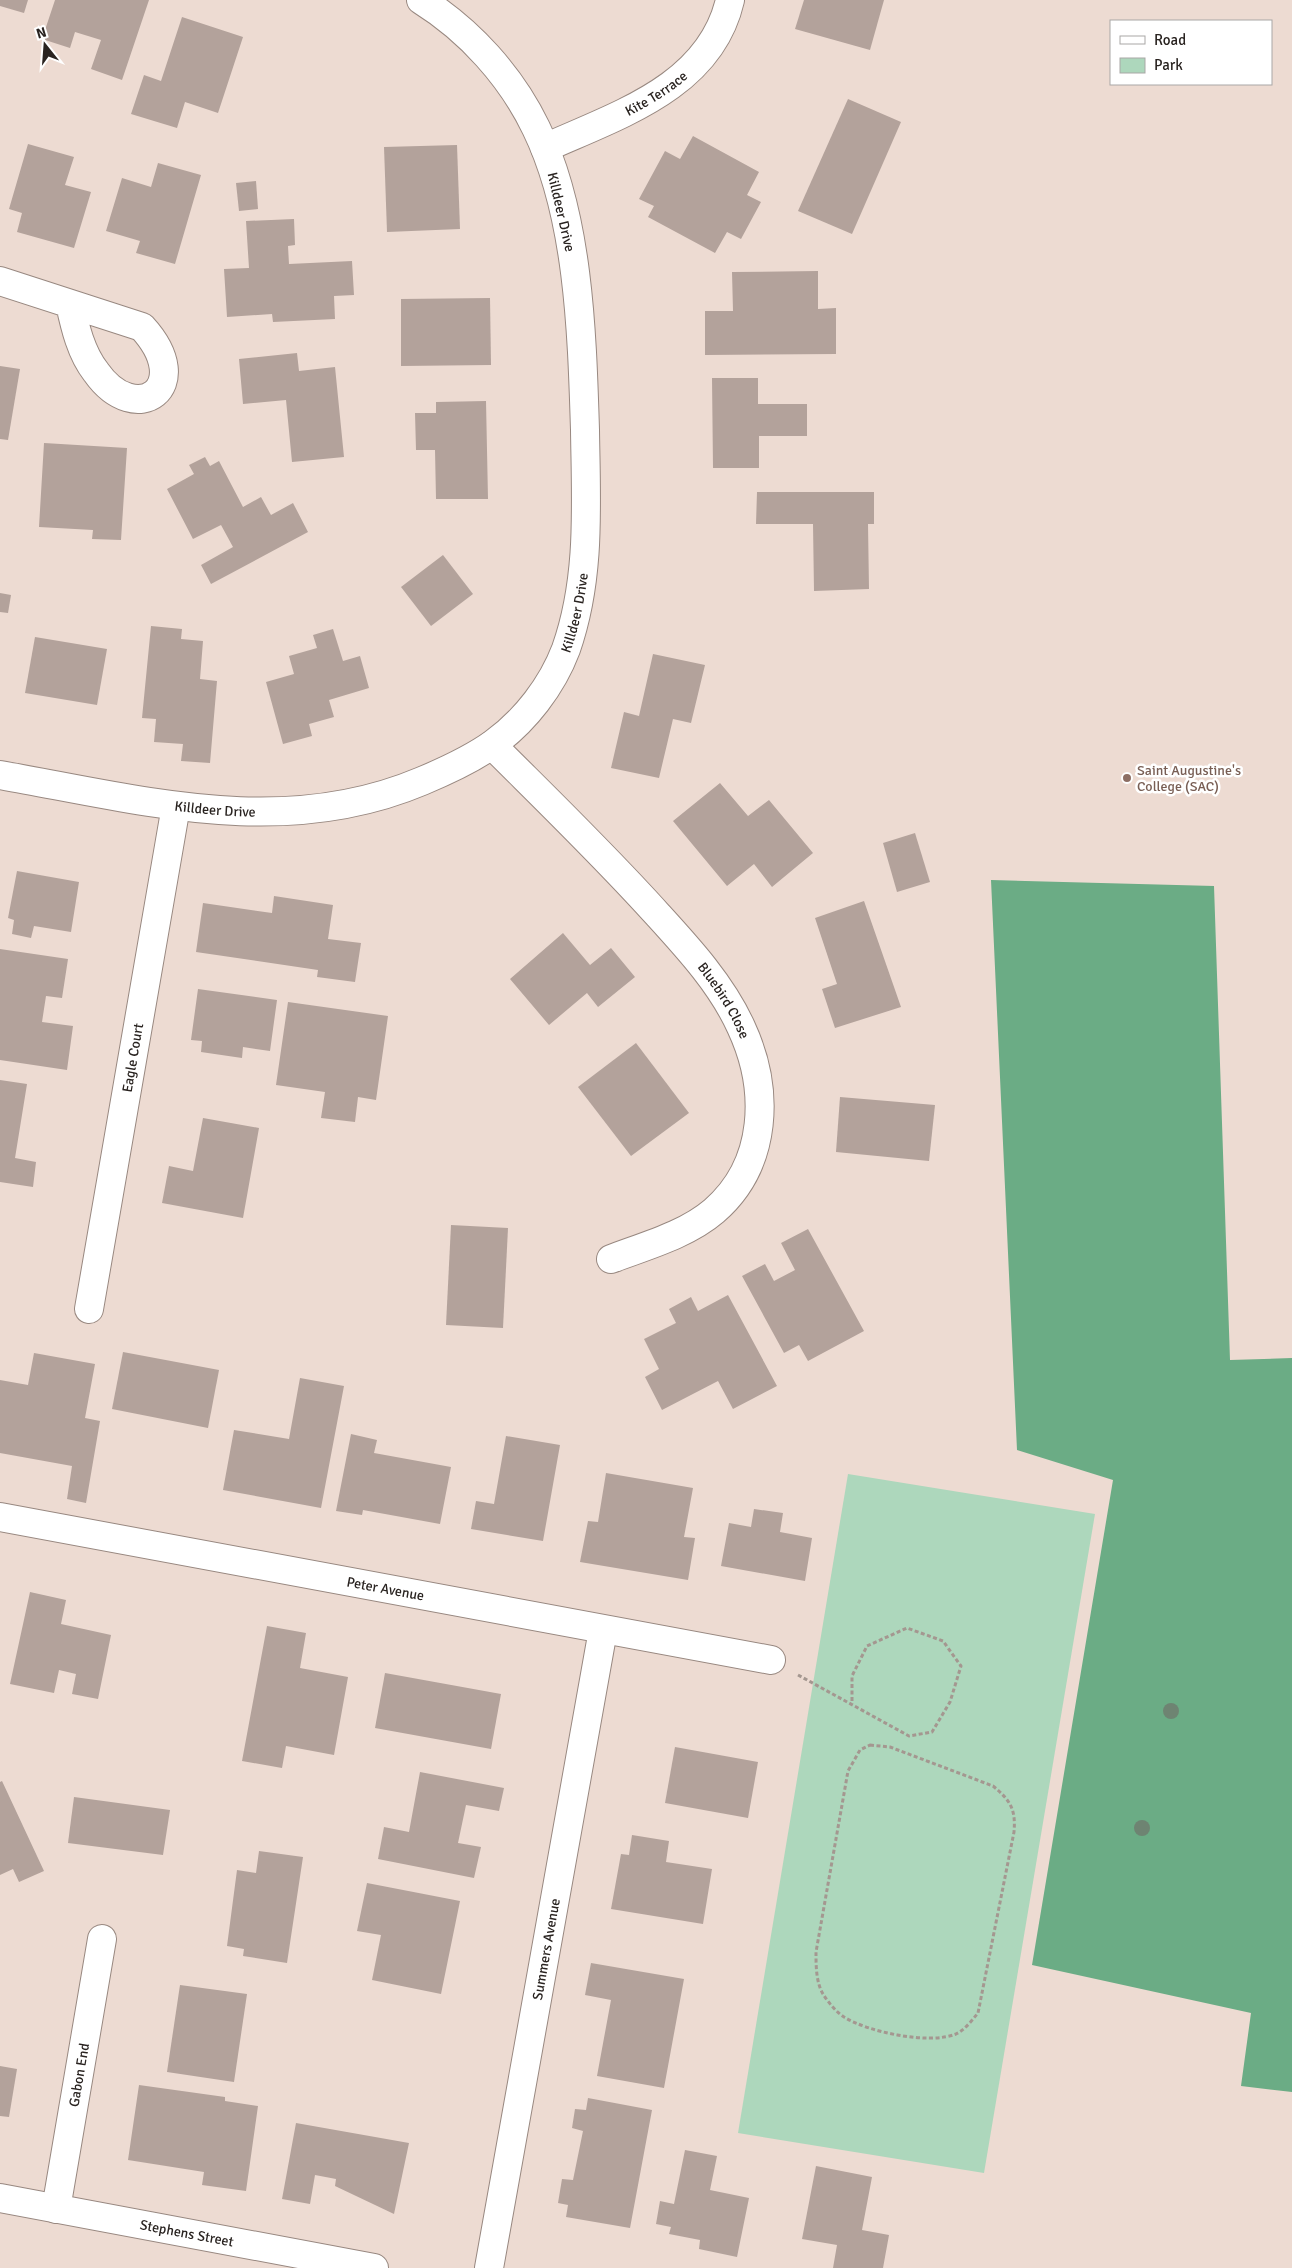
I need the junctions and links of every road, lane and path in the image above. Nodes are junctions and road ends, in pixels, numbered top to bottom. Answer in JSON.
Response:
{"nodes":[{"id":1,"x":421,"y":0,"type":"edge"},
{"id":2,"x":730,"y":0,"type":"edge"},
{"id":3,"x":545,"y":148,"type":"junction"},
{"id":4,"x":0,"y":281,"type":"edge"},
{"id":5,"x":70,"y":304,"type":"dead end"},
{"id":6,"x":492,"y":745,"type":"junction"},
{"id":7,"x":0,"y":775,"type":"edge"},
{"id":8,"x":176,"y":806,"type":"junction"},
{"id":9,"x":611,"y":1259,"type":"dead end"},
{"id":10,"x":89,"y":1309,"type":"dead end"},
{"id":11,"x":0,"y":1517,"type":"edge"},
{"id":12,"x":603,"y":1630,"type":"junction"},
{"id":13,"x":771,"y":1660,"type":"joint"},
{"id":14,"x":852,"y":1704,"type":"junction"},
{"id":15,"x":890,"y":1747,"type":"joint"},
{"id":16,"x":102,"y":1940,"type":"dead end"},
{"id":17,"x":0,"y":2198,"type":"edge"},
{"id":18,"x":56,"y":2209,"type":"junction"},
{"id":19,"x":374,"y":2268,"type":"edge"},
{"id":20,"x":489,"y":2268,"type":"edge"}],
"edges":[{"from":1,"to":3,"type":"street","name":"Killdeer Drive"},
{"from":2,"to":3,"type":"street","name":"Kite Terrace"},
{"from":3,"to":6,"type":"street","name":"Killdeer Drive"},
{"from":4,"to":5,"type":"street"},
{"from":6,"to":8,"type":"street","name":"Killdeer Drive"},
{"from":6,"to":9,"type":"street","name":"Bluebird Close"},
{"from":7,"to":8,"type":"street","name":"Killdeer Drive"},
{"from":8,"to":10,"type":"street","name":"Eagle Court"},
{"from":11,"to":12,"type":"street","name":"Peter Avenue"},
{"from":12,"to":13,"type":"street","name":"Peter Avenue"},
{"from":12,"to":20,"type":"street","name":"Summers Avenue"},
{"from":13,"to":14,"type":"path"},
{"from":14,"to":14,"type":"path"},
{"from":15,"to":15,"type":"path"},
{"from":16,"to":18,"type":"street","name":"Gabon End"},
{"from":17,"to":18,"type":"street","name":"Stephens Street"},
{"from":18,"to":19,"type":"street","name":"Stephens Street"}]}
